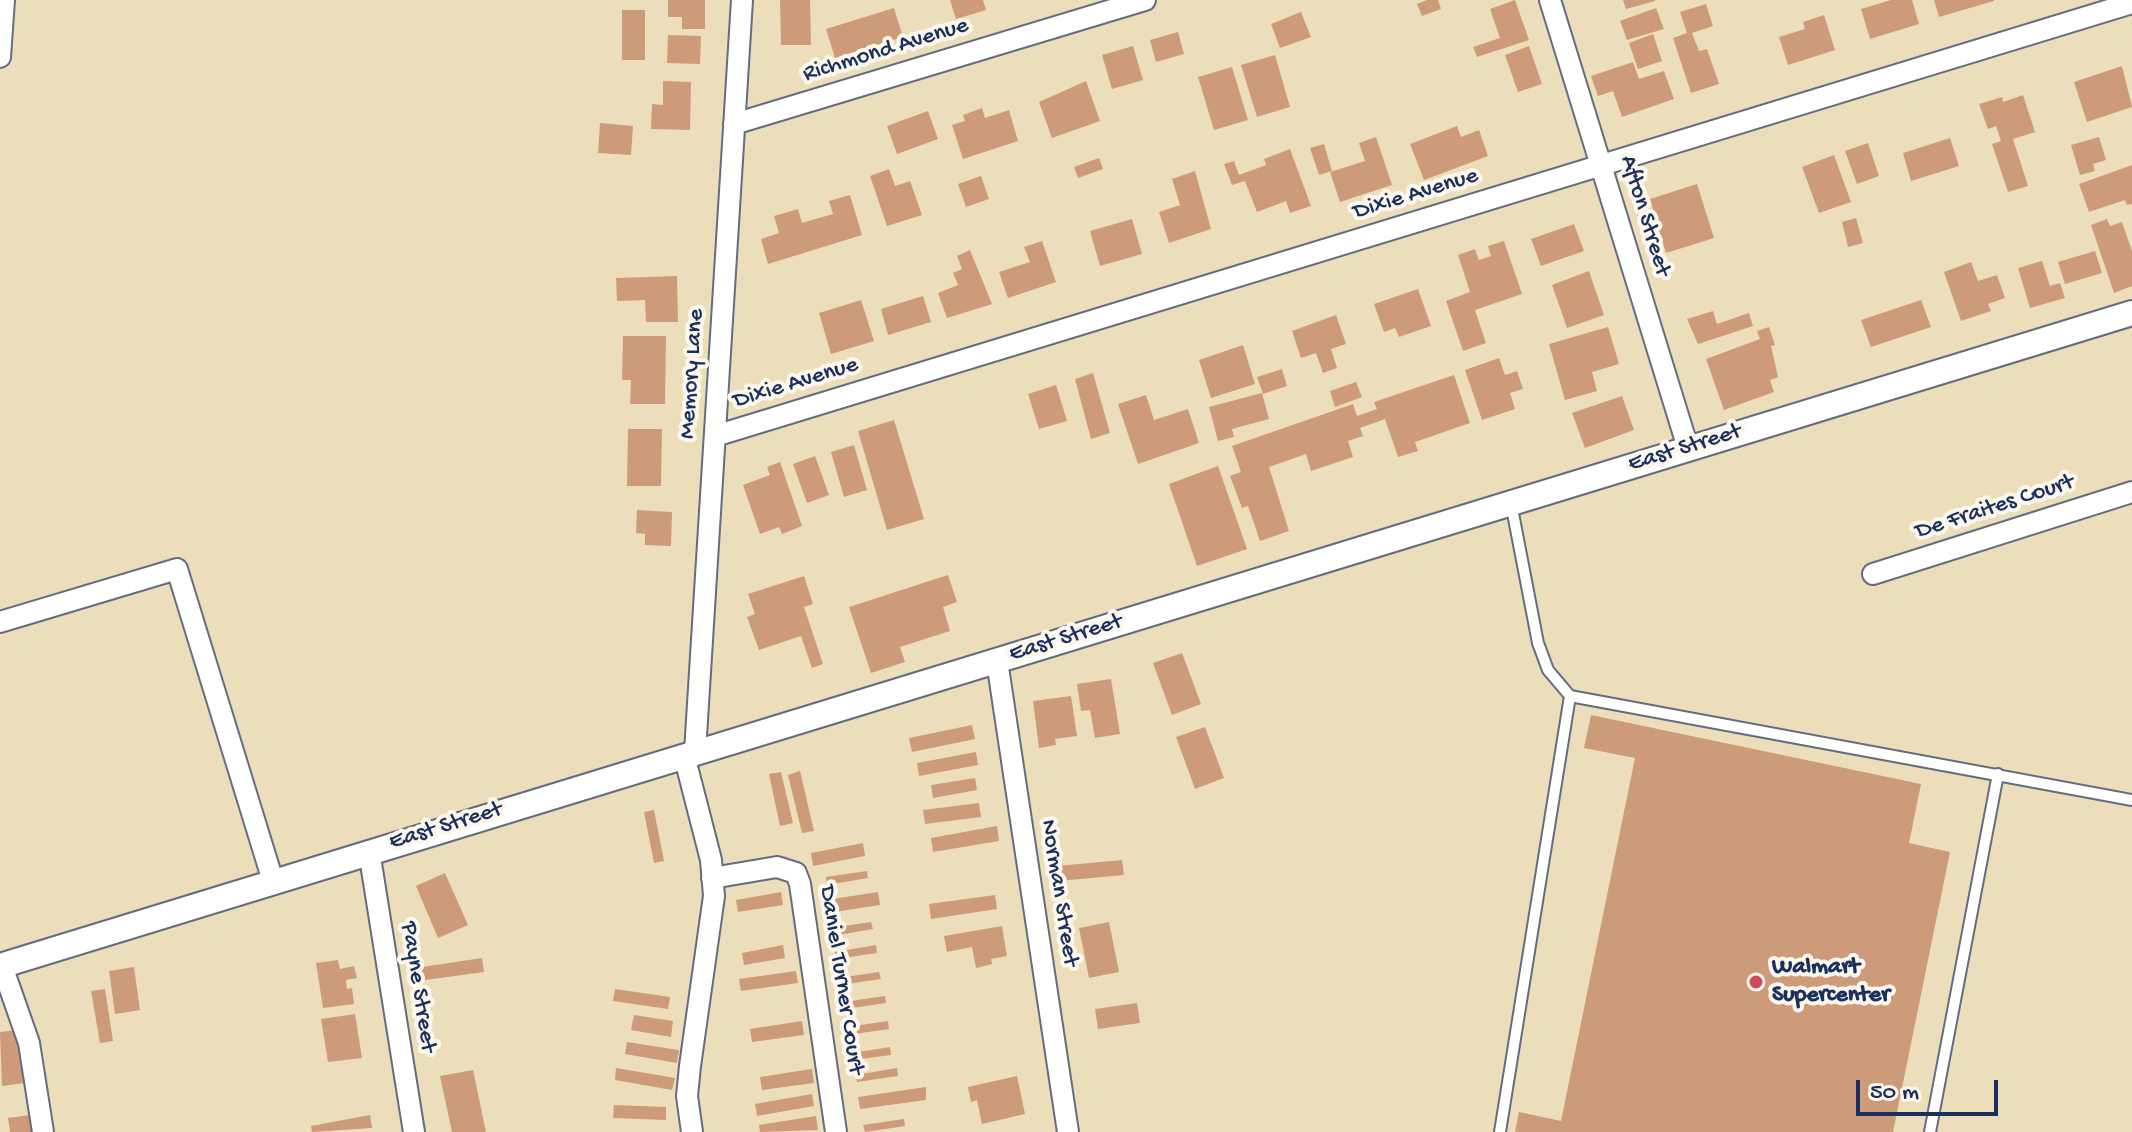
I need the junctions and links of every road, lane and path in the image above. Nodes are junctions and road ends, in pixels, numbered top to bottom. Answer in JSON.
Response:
{"nodes":[{"id":1,"x":4,"y":0,"type":"edge"},
{"id":2,"x":742,"y":0,"type":"edge"},
{"id":3,"x":1145,"y":0,"type":"edge"},
{"id":4,"x":1550,"y":0,"type":"edge"},
{"id":5,"x":2132,"y":3,"type":"edge"},
{"id":6,"x":0,"y":57,"type":"edge"},
{"id":7,"x":734,"y":124,"type":"junction"},
{"id":8,"x":1601,"y":165,"type":"junction"},
{"id":9,"x":2132,"y":313,"type":"edge"},
{"id":10,"x":715,"y":436,"type":"junction"},
{"id":11,"x":1688,"y":448,"type":"junction"},
{"id":12,"x":2132,"y":492,"type":"edge"},
{"id":13,"x":1511,"y":502,"type":"junction"},
{"id":14,"x":1873,"y":574,"type":"dead end"},
{"id":15,"x":0,"y":622,"type":"edge"},
{"id":16,"x":997,"y":661,"type":"junction"},
{"id":17,"x":1570,"y":696,"type":"junction"},
{"id":18,"x":689,"y":754,"type":"junction"},
{"id":19,"x":1998,"y":774,"type":"junction"},
{"id":20,"x":2132,"y":800,"type":"edge"},
{"id":21,"x":369,"y":851,"type":"junction"},
{"id":22,"x":712,"y":878,"type":"junction"},
{"id":23,"x":273,"y":881,"type":"junction"},
{"id":24,"x":1,"y":966,"type":"edge"},
{"id":25,"x":43,"y":1132,"type":"edge"},
{"id":26,"x":414,"y":1132,"type":"edge"},
{"id":27,"x":692,"y":1132,"type":"edge"},
{"id":28,"x":836,"y":1132,"type":"edge"},
{"id":29,"x":1068,"y":1132,"type":"edge"},
{"id":30,"x":1500,"y":1132,"type":"edge"},
{"id":31,"x":1930,"y":1132,"type":"edge"}],
"edges":[{"from":1,"to":6,"type":"street"},
{"from":2,"to":7,"type":"street","name":"Memory Lane"},
{"from":3,"to":7,"type":"street","name":"Richmond Avenue"},
{"from":4,"to":8,"type":"street","name":"Afton Street"},
{"from":5,"to":8,"type":"street","name":"Dixie Avenue"},
{"from":7,"to":10,"type":"street","name":"Memory Lane"},
{"from":8,"to":10,"type":"street","name":"Dixie Avenue"},
{"from":8,"to":11,"type":"street","name":"Afton Street"},
{"from":9,"to":11,"type":"street","name":"East Street"},
{"from":10,"to":18,"type":"street","name":"Memory Lane"},
{"from":11,"to":13,"type":"street","name":"East Street"},
{"from":12,"to":14,"type":"street","name":"De Fraites Court"},
{"from":13,"to":16,"type":"street","name":"East Street"},
{"from":13,"to":17,"type":"lane"},
{"from":15,"to":23,"type":"street"},
{"from":16,"to":18,"type":"street","name":"East Street"},
{"from":16,"to":29,"type":"street","name":"Norman Street"},
{"from":17,"to":19,"type":"lane"},
{"from":17,"to":30,"type":"lane"},
{"from":18,"to":21,"type":"street","name":"East Street"},
{"from":18,"to":22,"type":"street"},
{"from":19,"to":20,"type":"lane"},
{"from":19,"to":31,"type":"lane"},
{"from":21,"to":23,"type":"street","name":"East Street"},
{"from":21,"to":26,"type":"street","name":"Payne Street"},
{"from":22,"to":27,"type":"street"},
{"from":22,"to":28,"type":"street","name":"Daniel Turner Court"},
{"from":23,"to":24,"type":"street","name":"East Street"},
{"from":24,"to":25,"type":"street"}]}
